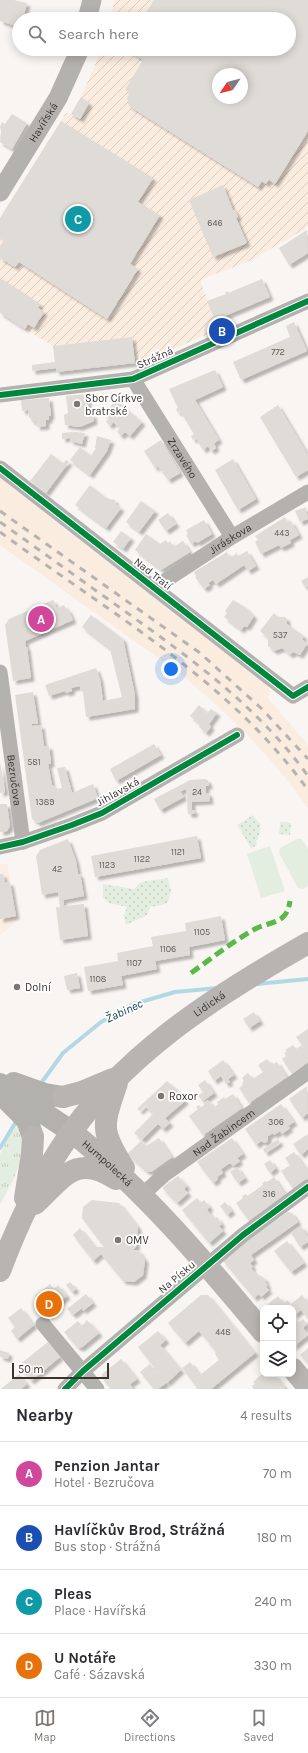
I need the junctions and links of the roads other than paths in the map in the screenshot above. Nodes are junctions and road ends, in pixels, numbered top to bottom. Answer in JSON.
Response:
{"nodes":[{"id":1,"x":92,"y":0,"type":"edge"},
{"id":2,"x":89,"y":12,"type":"edge"},
{"id":3,"x":77,"y":56,"type":"edge"},
{"id":4,"x":0,"y":192,"type":"edge"},
{"id":5,"x":308,"y":301,"type":"edge"},
{"id":6,"x":133,"y":379,"type":"junction"},
{"id":7,"x":0,"y":395,"type":"edge"},
{"id":8,"x":0,"y":468,"type":"edge"},
{"id":9,"x":308,"y":492,"type":"edge"},
{"id":10,"x":232,"y":537,"type":"junction"},
{"id":11,"x":154,"y":588,"type":"junction"},
{"id":12,"x":0,"y":672,"type":"edge"},
{"id":13,"x":308,"y":687,"type":"edge"},
{"id":14,"x":237,"y":735,"type":"dead end"},
{"id":15,"x":23,"y":842,"type":"junction"},
{"id":16,"x":0,"y":847,"type":"edge"},
{"id":17,"x":308,"y":943,"type":"edge"},
{"id":18,"x":308,"y":1072,"type":"edge"},
{"id":19,"x":120,"y":1076,"type":"junction"},
{"id":20,"x":0,"y":1077,"type":"edge"},
{"id":21,"x":9,"y":1091,"type":"edge"},
{"id":22,"x":72,"y":1132,"type":"junction"},
{"id":23,"x":106,"y":1133,"type":"joint"},
{"id":24,"x":308,"y":1187,"type":"edge"},
{"id":25,"x":142,"y":1195,"type":"junction"},
{"id":26,"x":28,"y":1210,"type":"junction"},
{"id":27,"x":208,"y":1264,"type":"junction"},
{"id":28,"x":0,"y":1271,"type":"edge"},
{"id":29,"x":43,"y":1324,"type":"dead end"},
{"id":30,"x":260,"y":1328,"type":"edge"},
{"id":31,"x":82,"y":1371,"type":"junction"},
{"id":32,"x":65,"y":1389,"type":"edge"},
{"id":33,"x":97,"y":1389,"type":"edge"}],
"edges":[{"from":1,"to":2,"type":"street"},
{"from":3,"to":4,"type":"street","name":"Havířská"},
{"from":5,"to":6,"type":"street","name":"Strážná"},
{"from":6,"to":7,"type":"street","name":"Strážná"},
{"from":6,"to":10,"type":"street","name":"Zrzavého"},
{"from":8,"to":11,"type":"street","name":"Nad Tratí"},
{"from":9,"to":10,"type":"street","name":"Jiráskova"},
{"from":10,"to":11,"type":"street","name":"Jiráskova"},
{"from":11,"to":13,"type":"street","name":"Nad Tratí"},
{"from":12,"to":15,"type":"street","name":"Bezručova"},
{"from":14,"to":15,"type":"street","name":"Jihlavská"},
{"from":15,"to":16,"type":"street","name":"Jihlavská"},
{"from":17,"to":19,"type":"main road","name":"Lidická"},
{"from":18,"to":25,"type":"street","name":"Nad Žabincem"},
{"from":19,"to":21,"type":"main road","name":"Lidická"},
{"from":19,"to":22,"type":"main road","name":"Lidická"},
{"from":19,"to":23,"type":"main road","name":"Lidická"},
{"from":20,"to":21,"type":"main road"},
{"from":21,"to":22,"type":"main road"},
{"from":21,"to":26,"type":"main road"},
{"from":22,"to":25,"type":"main road","name":"Humpolecká"},
{"from":22,"to":26,"type":"main road","name":"Lidická"},
{"from":23,"to":25,"type":"main road","name":"Humpolecká"},
{"from":24,"to":27,"type":"street","name":"Na Písku"},
{"from":25,"to":26,"type":"main road","name":"Humpolecká"},
{"from":25,"to":27,"type":"main road","name":"Humpolecká"},
{"from":26,"to":28,"type":"main road"},
{"from":27,"to":30,"type":"main road","name":"Humpolecká"},
{"from":27,"to":31,"type":"street","name":"Na Písku"},
{"from":29,"to":31,"type":"street"},
{"from":31,"to":32,"type":"street","name":"Na Písku"},
{"from":31,"to":33,"type":"street"}]}
